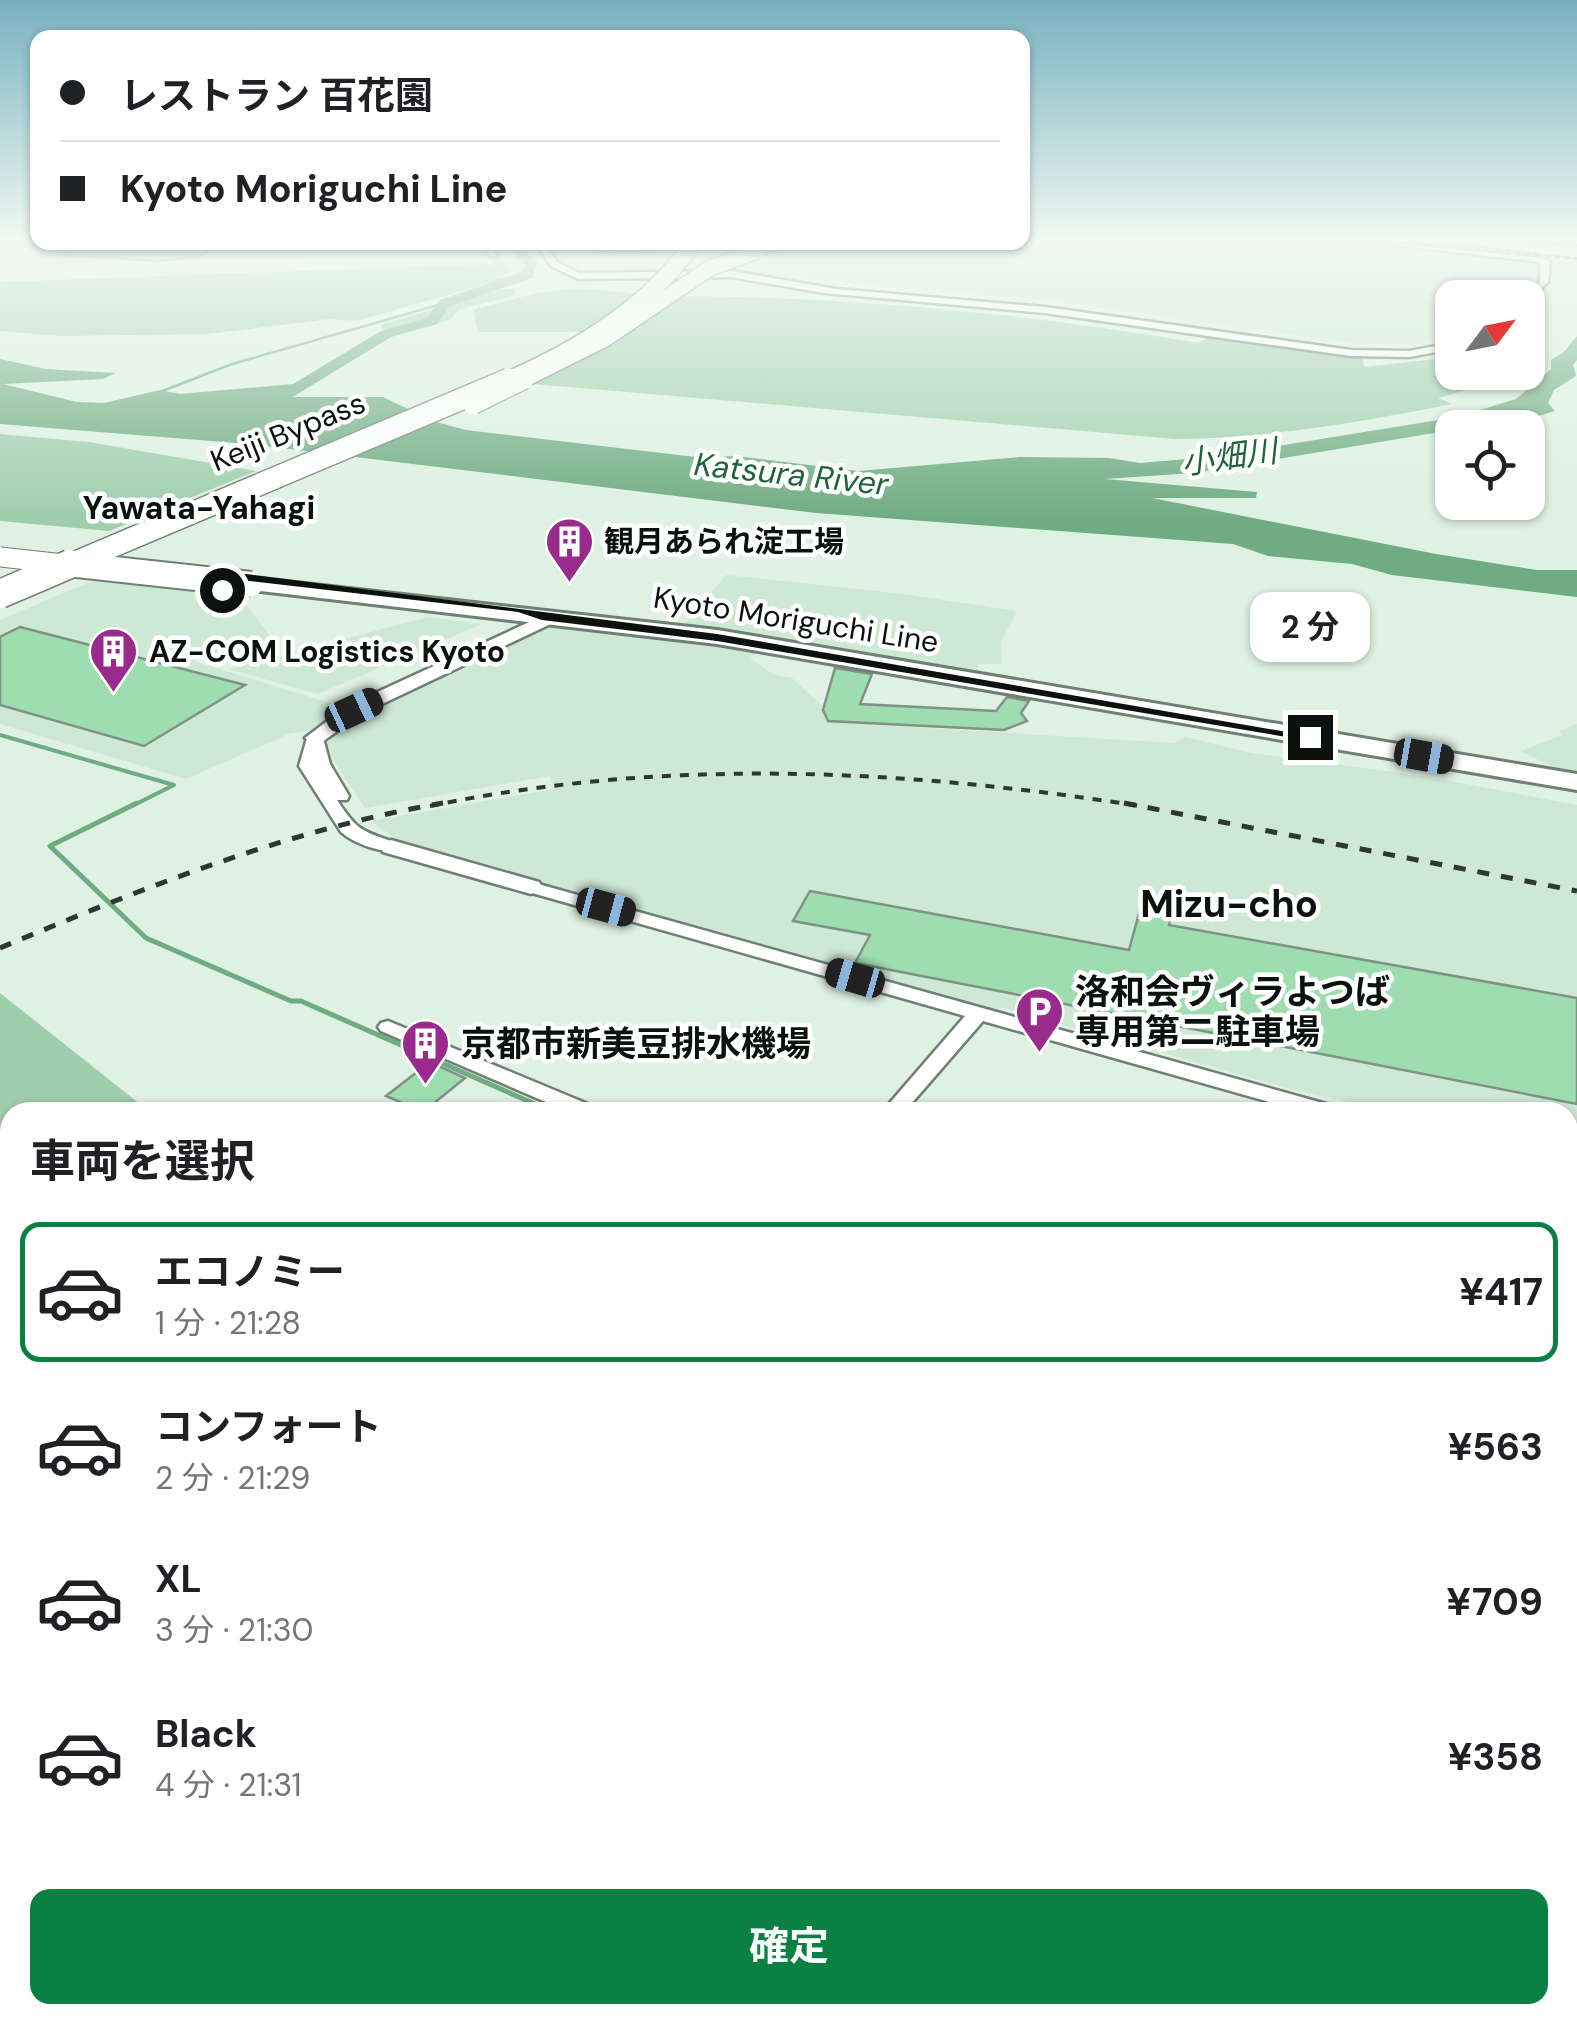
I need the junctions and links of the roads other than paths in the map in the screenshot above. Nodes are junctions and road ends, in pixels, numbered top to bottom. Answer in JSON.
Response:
{"nodes":[{"id":1,"x":579,"y":331,"type":"edge"},
{"id":2,"x":598,"y":331,"type":"edge"},
{"id":3,"x":616,"y":331,"type":"edge"},
{"id":4,"x":1196,"y":331,"type":"edge"},
{"id":5,"x":1435,"y":349,"type":"edge"},
{"id":6,"x":0,"y":553,"type":"edge"},
{"id":7,"x":0,"y":565,"type":"edge"},
{"id":8,"x":92,"y":566,"type":"junction"},
{"id":9,"x":239,"y":581,"type":"junction"},
{"id":10,"x":0,"y":584,"type":"edge"},
{"id":11,"x":0,"y":594,"type":"edge"},
{"id":12,"x":0,"y":605,"type":"edge"},
{"id":13,"x":546,"y":617,"type":"junction"},
{"id":14,"x":315,"y":738,"type":"joint"},
{"id":15,"x":1577,"y":782,"type":"edge"},
{"id":16,"x":391,"y":847,"type":"joint"},
{"id":17,"x":531,"y":887,"type":"joint"},
{"id":18,"x":979,"y":1013,"type":"junction"},
{"id":19,"x":388,"y":1028,"type":"dead end"},
{"id":20,"x":563,"y":1102,"type":"edge"},
{"id":21,"x":901,"y":1102,"type":"edge"},
{"id":22,"x":1294,"y":1102,"type":"edge"}],
"edges":[{"from":1,"to":10,"type":"highway","name":"Keiji Bypass","bridge":true},
{"from":2,"to":11,"type":"highway","name":"Keiji Bypass","bridge":true},
{"from":3,"to":8,"type":"highway","bridge":true},
{"from":4,"to":5,"type":"street"},
{"from":6,"to":8,"type":"main road","name":"Kyoto Moriguchi Line","bridge":true},
{"from":6,"to":9,"type":"main road"},
{"from":7,"to":9,"type":"main road"},
{"from":8,"to":9,"type":"main road","name":"Kyoto Moriguchi Line","bridge":true},
{"from":8,"to":12,"type":"highway"},
{"from":9,"to":13,"type":"main road","name":"Kyoto Moriguchi Line"},
{"from":13,"to":14,"type":"street"},
{"from":13,"to":15,"type":"main road","name":"Kyoto Moriguchi Line"},
{"from":14,"to":16,"type":"street"},
{"from":16,"to":17,"type":"street"},
{"from":17,"to":18,"type":"street"},
{"from":18,"to":21,"type":"street"},
{"from":18,"to":22,"type":"street"},
{"from":19,"to":20,"type":"street"}]}
